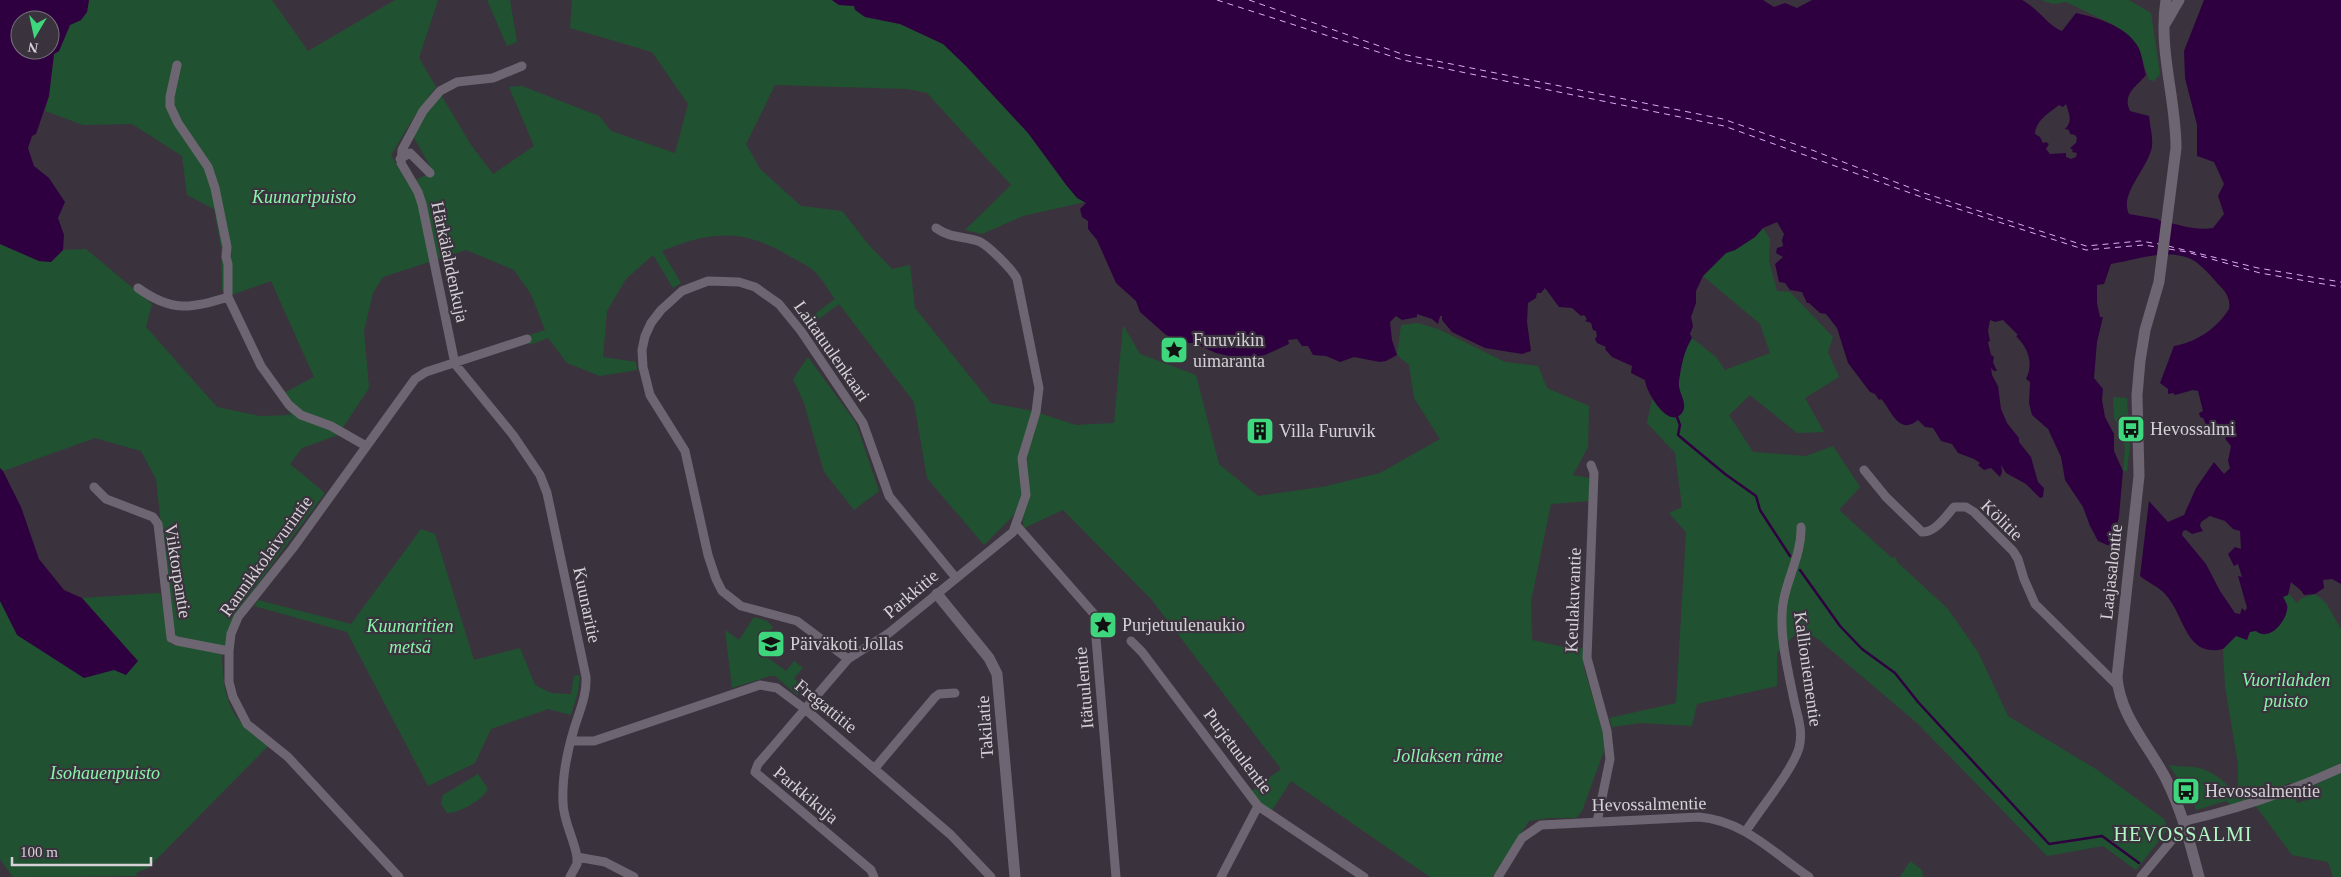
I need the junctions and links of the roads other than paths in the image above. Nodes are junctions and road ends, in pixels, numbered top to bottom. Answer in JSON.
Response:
{"nodes":[{"id":1,"x":2166,"y":0,"type":"edge"},
{"id":2,"x":2179,"y":0,"type":"edge"},
{"id":3,"x":2164,"y":26,"type":"junction"},
{"id":4,"x":177,"y":65,"type":"dead end"},
{"id":5,"x":522,"y":66,"type":"dead end"},
{"id":6,"x":400,"y":158,"type":"junction"},
{"id":7,"x":430,"y":173,"type":"dead end"},
{"id":8,"x":936,"y":228,"type":"dead end"},
{"id":9,"x":138,"y":288,"type":"dead end"},
{"id":10,"x":228,"y":298,"type":"junction"},
{"id":11,"x":527,"y":339,"type":"dead end"},
{"id":12,"x":455,"y":364,"type":"junction"},
{"id":13,"x":366,"y":446,"type":"junction"},
{"id":14,"x":1591,"y":465,"type":"dead end"},
{"id":15,"x":1864,"y":470,"type":"dead end"},
{"id":16,"x":94,"y":487,"type":"dead end"},
{"id":17,"x":1016,"y":525,"type":"junction"},
{"id":18,"x":1801,"y":527,"type":"dead end"},
{"id":19,"x":956,"y":578,"type":"junction"},
{"id":20,"x":937,"y":594,"type":"junction"},
{"id":21,"x":1131,"y":641,"type":"dead end"},
{"id":22,"x":229,"y":651,"type":"junction"},
{"id":23,"x":848,"y":659,"type":"junction"},
{"id":24,"x":2118,"y":686,"type":"junction"},
{"id":25,"x":955,"y":693,"type":"dead end"},
{"id":26,"x":805,"y":709,"type":"junction"},
{"id":27,"x":571,"y":741,"type":"junction"},
{"id":28,"x":875,"y":768,"type":"junction"},
{"id":29,"x":2341,"y":768,"type":"edge"},
{"id":30,"x":1258,"y":806,"type":"junction"},
{"id":31,"x":1597,"y":822,"type":"junction"},
{"id":32,"x":2186,"y":825,"type":"junction"},
{"id":33,"x":1746,"y":831,"type":"junction"},
{"id":34,"x":578,"y":857,"type":"junction"},
{"id":35,"x":399,"y":877,"type":"edge"},
{"id":36,"x":570,"y":877,"type":"edge"},
{"id":37,"x":634,"y":877,"type":"edge"},
{"id":38,"x":874,"y":877,"type":"edge"},
{"id":39,"x":991,"y":877,"type":"edge"},
{"id":40,"x":1015,"y":877,"type":"edge"},
{"id":41,"x":1116,"y":877,"type":"edge"},
{"id":42,"x":1220,"y":877,"type":"edge"},
{"id":43,"x":1364,"y":877,"type":"edge"},
{"id":44,"x":1498,"y":877,"type":"edge"},
{"id":45,"x":1810,"y":877,"type":"edge"},
{"id":46,"x":2141,"y":877,"type":"edge"},
{"id":47,"x":2199,"y":877,"type":"edge"}],
"edges":[{"from":1,"to":3,"type":"main road","name":"Laajasalontie"},
{"from":2,"to":3,"type":"main road"},
{"from":3,"to":24,"type":"main road","name":"Laajasalontie"},
{"from":4,"to":10,"type":"street"},
{"from":5,"to":6,"type":"street"},
{"from":6,"to":7,"type":"street"},
{"from":6,"to":12,"type":"street","name":"Härkälahdenkuja"},
{"from":8,"to":17,"type":"street"},
{"from":9,"to":10,"type":"street"},
{"from":10,"to":13,"type":"street"},
{"from":11,"to":12,"type":"street","name":"Rannikkolaivurintie"},
{"from":12,"to":13,"type":"street","name":"Rannikkolaivurintie"},
{"from":12,"to":27,"type":"street","name":"Kuunaritie"},
{"from":13,"to":22,"type":"street","name":"Rannikkolaivurintie"},
{"from":14,"to":31,"type":"street","name":"Keulakuvantie"},
{"from":15,"to":24,"type":"street","name":"Kölitie"},
{"from":16,"to":22,"type":"street","name":"Viiktorpantie"},
{"from":17,"to":19,"type":"street","name":"Parkkitie"},
{"from":17,"to":41,"type":"street","name":"Itätuulentie"},
{"from":18,"to":33,"type":"street","name":"Kallioniementie"},
{"from":19,"to":20,"type":"street","name":"Parkkitie"},
{"from":19,"to":23,"type":"street","name":"Laitatuulenkaari"},
{"from":20,"to":23,"type":"street","name":"Parkkitie"},
{"from":20,"to":40,"type":"main road","name":"Takilatie"},
{"from":21,"to":30,"type":"street","name":"Purjetuulentie"},
{"from":22,"to":35,"type":"street","name":"Rannikkolaivurintie"},
{"from":23,"to":26,"type":"street","name":"Parkkitie"},
{"from":24,"to":32,"type":"main road","name":"Laajasalontie"},
{"from":25,"to":28,"type":"street"},
{"from":26,"to":27,"type":"street","name":"Fregattitie"},
{"from":26,"to":28,"type":"street","name":"Fregattitie"},
{"from":26,"to":38,"type":"street","name":"Parkkikuja"},
{"from":27,"to":34,"type":"street","name":"Kuunaritie"},
{"from":28,"to":39,"type":"street","name":"Fregattitie"},
{"from":29,"to":32,"type":"street"},
{"from":30,"to":42,"type":"street"},
{"from":30,"to":43,"type":"street","name":"Purjetuulentie"},
{"from":31,"to":33,"type":"street","name":"Hevossalmentie"},
{"from":31,"to":44,"type":"street","name":"Hevossalmentie"},
{"from":32,"to":46,"type":"street"},
{"from":32,"to":47,"type":"main road","name":"Laajasalontie"},
{"from":33,"to":45,"type":"street","name":"Hevossalmentie"},
{"from":34,"to":36,"type":"street"},
{"from":34,"to":37,"type":"street"}]}
